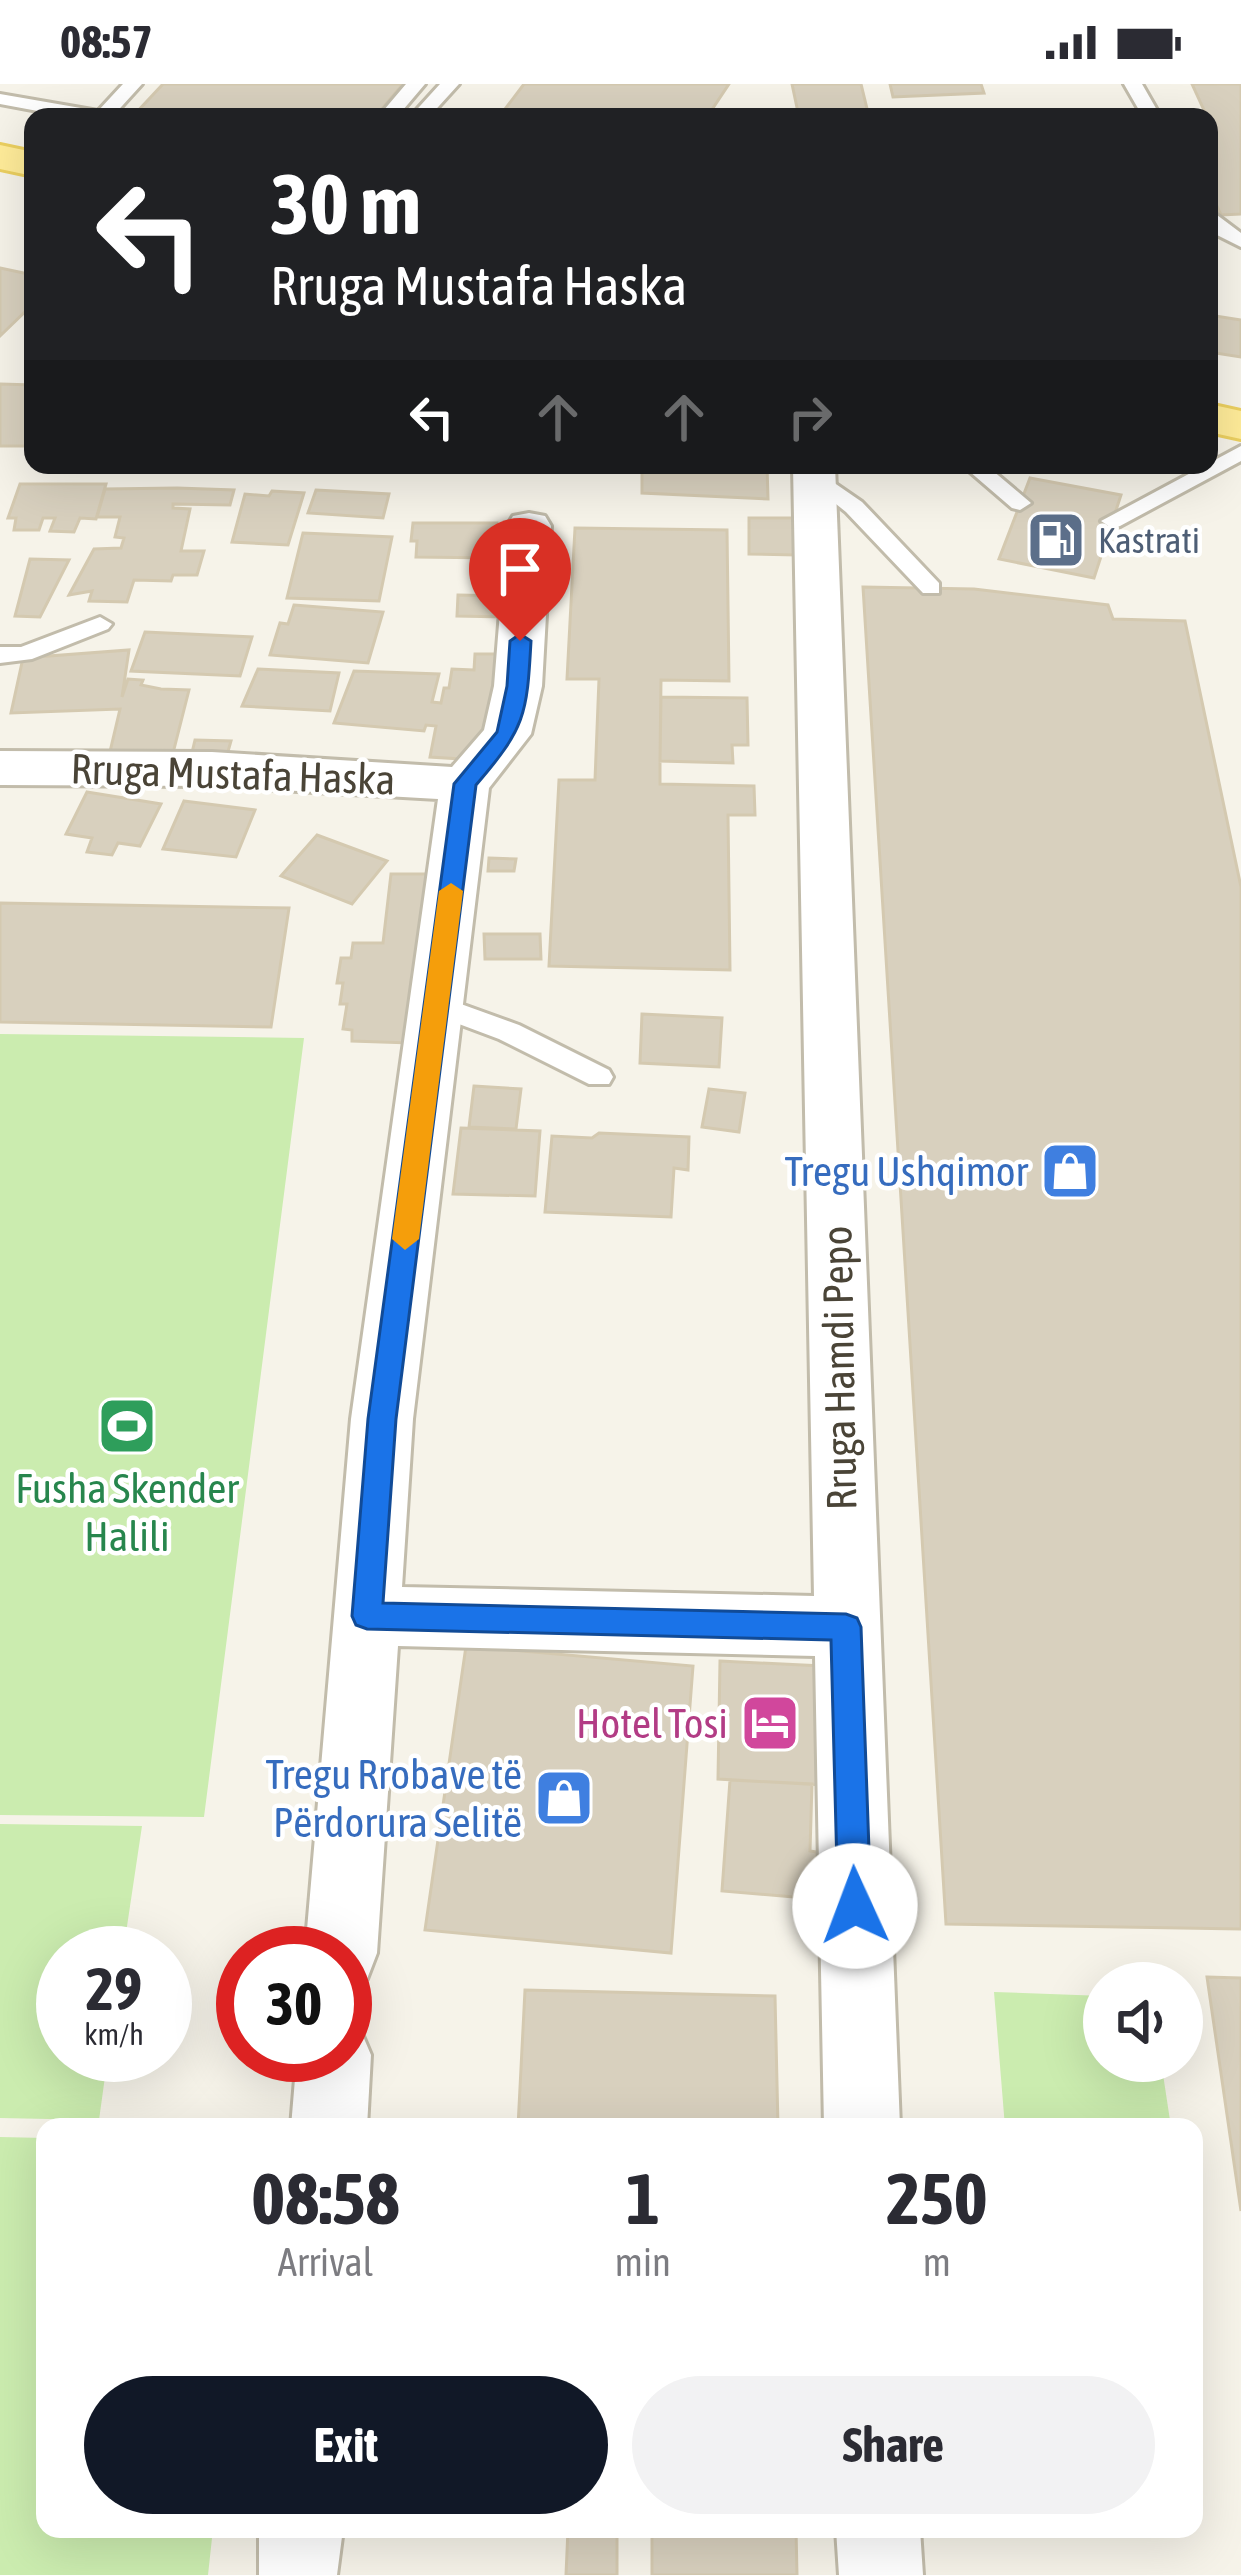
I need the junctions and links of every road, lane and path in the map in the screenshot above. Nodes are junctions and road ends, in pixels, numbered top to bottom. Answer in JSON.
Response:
{"nodes":[{"id":1,"x":133,"y":84,"type":"edge"},
{"id":2,"x":416,"y":84,"type":"edge"},
{"id":3,"x":450,"y":84,"type":"edge"},
{"id":4,"x":0,"y":99,"type":"edge"},
{"id":5,"x":50,"y":108,"type":"edge"},
{"id":6,"x":110,"y":108,"type":"edge"},
{"id":7,"x":395,"y":108,"type":"edge"},
{"id":8,"x":427,"y":108,"type":"edge"},
{"id":9,"x":814,"y":474,"type":"edge"},
{"id":10,"x":818,"y":474,"type":"edge"},
{"id":11,"x":984,"y":474,"type":"edge"},
{"id":12,"x":1200,"y":474,"type":"edge"},
{"id":13,"x":1020,"y":503,"type":"dead end"},
{"id":14,"x":1112,"y":521,"type":"dead end"},
{"id":15,"x":529,"y":526,"type":"dead end"},
{"id":16,"x":931,"y":588,"type":"dead end"},
{"id":17,"x":100,"y":624,"type":"dead end"},
{"id":18,"x":0,"y":655,"type":"edge"},
{"id":19,"x":0,"y":767,"type":"edge"},
{"id":20,"x":465,"y":784,"type":"junction"},
{"id":21,"x":436,"y":1005,"type":"junction"},
{"id":22,"x":599,"y":1077,"type":"dead end"},
{"id":23,"x":367,"y":1616,"type":"junction"},
{"id":24,"x":846,"y":1627,"type":"junction"},
{"id":25,"x":343,"y":1926,"type":"edge"},
{"id":26,"x":332,"y":2082,"type":"edge"},
{"id":27,"x":330,"y":2118,"type":"edge"},
{"id":28,"x":862,"y":2118,"type":"edge"},
{"id":29,"x":878,"y":2538,"type":"edge"},
{"id":30,"x":880,"y":2575,"type":"edge"}],
"edges":[{"from":1,"to":6,"type":"lane"},
{"from":2,"to":7,"type":"lane"},
{"from":3,"to":8,"type":"lane"},
{"from":4,"to":5,"type":"lane"},
{"from":9,"to":24,"type":"street","name":"Rruga Hamdi Pepo"},
{"from":10,"to":16,"type":"lane"},
{"from":11,"to":13,"type":"lane"},
{"from":12,"to":14,"type":"lane"},
{"from":15,"to":20,"type":"street"},
{"from":17,"to":18,"type":"lane"},
{"from":19,"to":20,"type":"street","name":"Rruga Mustafa Haska"},
{"from":20,"to":21,"type":"street"},
{"from":21,"to":22,"type":"lane"},
{"from":21,"to":23,"type":"street"},
{"from":23,"to":24,"type":"street"},
{"from":23,"to":25,"type":"street"},
{"from":24,"to":28,"type":"street","name":"Rruga Hamdi Pepo"},
{"from":26,"to":27,"type":"street"},
{"from":29,"to":30,"type":"street"}]}
